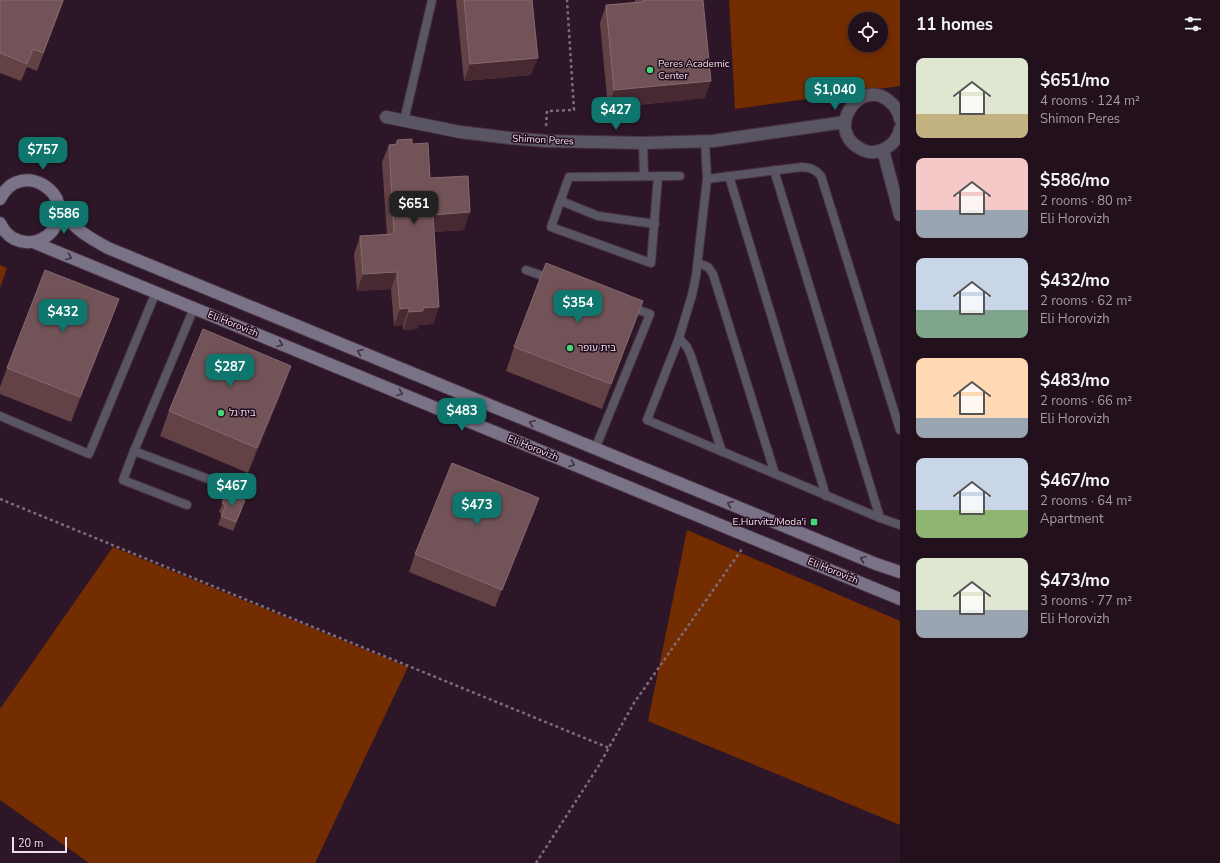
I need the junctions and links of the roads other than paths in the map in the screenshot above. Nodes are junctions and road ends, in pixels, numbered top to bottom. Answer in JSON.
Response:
{"nodes":[{"id":1,"x":432,"y":0,"type":"edge"},
{"id":2,"x":900,"y":116,"type":"edge"},
{"id":3,"x":386,"y":117,"type":"dead end"},
{"id":4,"x":404,"y":121,"type":"junction"},
{"id":5,"x":845,"y":122,"type":"junction"},
{"id":6,"x":900,"y":129,"type":"edge"},
{"id":7,"x":705,"y":141,"type":"junction"},
{"id":8,"x":643,"y":143,"type":"junction"},
{"id":9,"x":883,"y":150,"type":"junction"},
{"id":10,"x":774,"y":170,"type":"junction"},
{"id":11,"x":644,"y":176,"type":"junction"},
{"id":12,"x":658,"y":176,"type":"junction"},
{"id":13,"x":680,"y":176,"type":"dead end"},
{"id":14,"x":729,"y":176,"type":"junction"},
{"id":15,"x":707,"y":179,"type":"junction"},
{"id":16,"x":6,"y":186,"type":"edge"},
{"id":17,"x":0,"y":199,"type":"edge"},
{"id":18,"x":561,"y":201,"type":"junction"},
{"id":19,"x":58,"y":203,"type":"junction"},
{"id":20,"x":900,"y":215,"type":"edge"},
{"id":21,"x":655,"y":224,"type":"junction"},
{"id":22,"x":0,"y":225,"type":"edge"},
{"id":23,"x":33,"y":242,"type":"junction"},
{"id":24,"x":698,"y":263,"type":"junction"},
{"id":25,"x":526,"y":270,"type":"dead end"},
{"id":26,"x":562,"y":282,"type":"edge"},
{"id":27,"x":156,"y":292,"type":"junction"},
{"id":28,"x":621,"y":303,"type":"edge"},
{"id":29,"x":194,"y":308,"type":"junction"},
{"id":30,"x":679,"y":338,"type":"junction"},
{"id":31,"x":0,"y":416,"type":"edge"},
{"id":32,"x":900,"y":430,"type":"edge"},
{"id":33,"x":595,"y":449,"type":"junction"},
{"id":34,"x":134,"y":451,"type":"junction"},
{"id":35,"x":722,"y":452,"type":"junction"},
{"id":36,"x":775,"y":474,"type":"junction"},
{"id":37,"x":235,"y":489,"type":"dead end"},
{"id":38,"x":826,"y":496,"type":"junction"},
{"id":39,"x":188,"y":505,"type":"dead end"},
{"id":40,"x":880,"y":518,"type":"junction"},
{"id":41,"x":900,"y":525,"type":"edge"},
{"id":42,"x":900,"y":572,"type":"edge"},
{"id":43,"x":900,"y":599,"type":"edge"}],
"edges":[{"from":1,"to":4,"type":"lane"},
{"from":2,"to":5,"type":"street"},
{"from":3,"to":4,"type":"street","name":"Shimon Peres"},
{"from":4,"to":8,"type":"street","name":"Shimon Peres"},
{"from":5,"to":7,"type":"street","name":"Shimon Peres"},
{"from":5,"to":9,"type":"street"},
{"from":6,"to":9,"type":"street"},
{"from":7,"to":8,"type":"street","name":"Shimon Peres"},
{"from":7,"to":15,"type":"lane"},
{"from":8,"to":11,"type":"lane"},
{"from":9,"to":20,"type":"street"},
{"from":10,"to":14,"type":"lane"},
{"from":10,"to":32,"type":"lane"},
{"from":10,"to":40,"type":"lane"},
{"from":11,"to":12,"type":"lane"},
{"from":11,"to":18,"type":"lane"},
{"from":12,"to":13,"type":"lane"},
{"from":12,"to":21,"type":"lane"},
{"from":14,"to":15,"type":"lane"},
{"from":14,"to":38,"type":"lane"},
{"from":15,"to":24,"type":"lane"},
{"from":16,"to":17,"type":"street"},
{"from":16,"to":19,"type":"street"},
{"from":18,"to":21,"type":"lane"},
{"from":18,"to":21,"type":"lane"},
{"from":19,"to":23,"type":"street"},
{"from":33,"to":19,"type":"street","one_way":true},
{"from":22,"to":23,"type":"street","name":"Eli Horovizh"},
{"from":23,"to":27,"type":"street","name":"Eli Horovizh","one_way":true},
{"from":24,"to":30,"type":"lane"},
{"from":24,"to":36,"type":"lane"},
{"from":25,"to":26,"type":"lane"},
{"from":27,"to":29,"type":"street","name":"Eli Horovizh"},
{"from":27,"to":31,"type":"lane"},
{"from":28,"to":33,"type":"lane"},
{"from":29,"to":34,"type":"lane"},
{"from":29,"to":43,"type":"street","name":"Eli Horovizh","one_way":true},
{"from":30,"to":35,"type":"lane"},
{"from":30,"to":35,"type":"lane"},
{"from":42,"to":33,"type":"street","one_way":true},
{"from":34,"to":37,"type":"lane"},
{"from":34,"to":39,"type":"lane"},
{"from":35,"to":36,"type":"lane"},
{"from":36,"to":38,"type":"lane"},
{"from":38,"to":40,"type":"lane"},
{"from":40,"to":41,"type":"lane"}]}
